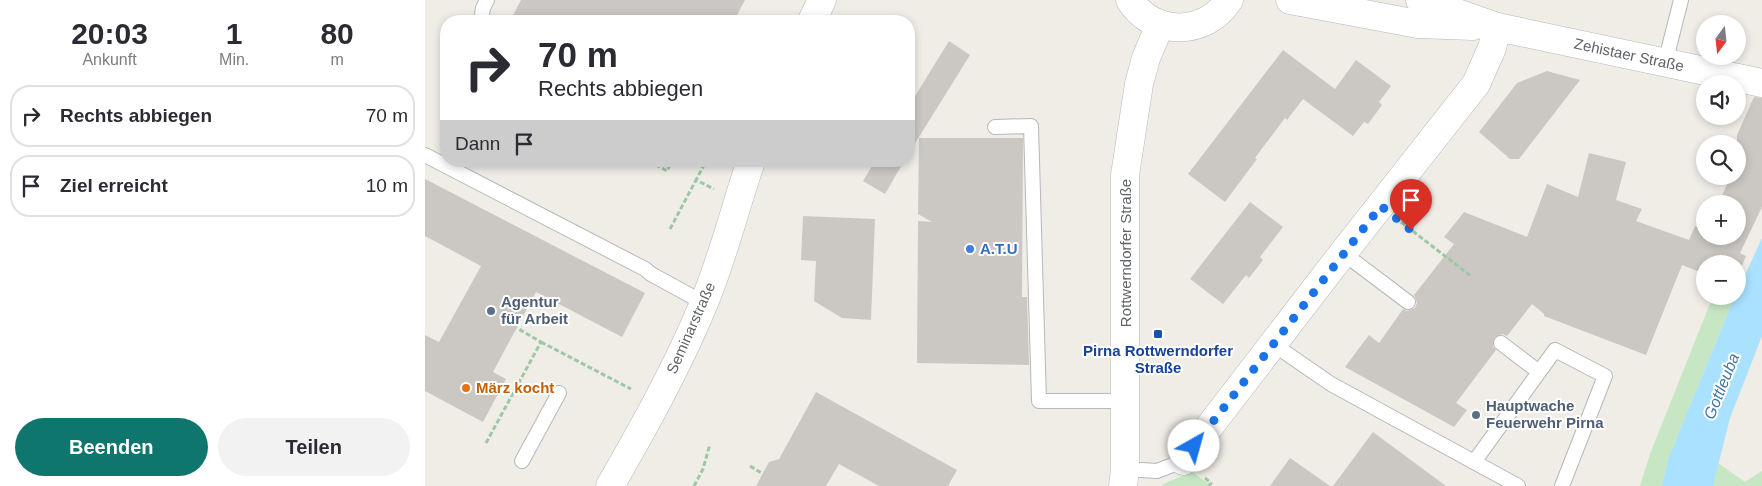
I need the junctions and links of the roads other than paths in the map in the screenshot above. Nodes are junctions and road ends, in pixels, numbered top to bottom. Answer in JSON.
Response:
{"nodes":[{"id":1,"x":487,"y":0,"type":"edge"},
{"id":2,"x":822,"y":0,"type":"edge"},
{"id":3,"x":1130,"y":0,"type":"edge"},
{"id":4,"x":1290,"y":0,"type":"edge"},
{"id":5,"x":1420,"y":0,"type":"edge"},
{"id":6,"x":1681,"y":0,"type":"edge"},
{"id":7,"x":1231,"y":2,"type":"edge"},
{"id":8,"x":482,"y":15,"type":"edge"},
{"id":9,"x":815,"y":15,"type":"edge"},
{"id":10,"x":1160,"y":25,"type":"junction"},
{"id":11,"x":1497,"y":27,"type":"junction"},
{"id":12,"x":1665,"y":63,"type":"junction"},
{"id":13,"x":1762,"y":83,"type":"edge"},
{"id":14,"x":995,"y":127,"type":"dead end"},
{"id":15,"x":425,"y":155,"type":"edge"},
{"id":16,"x":440,"y":163,"type":"edge"},
{"id":17,"x":448,"y":167,"type":"edge"},
{"id":18,"x":749,"y":167,"type":"edge"},
{"id":19,"x":1343,"y":253,"type":"junction"},
{"id":20,"x":704,"y":302,"type":"junction"},
{"id":21,"x":1408,"y":302,"type":"dead end"},
{"id":22,"x":1501,"y":343,"type":"dead end"},
{"id":23,"x":1273,"y":344,"type":"junction"},
{"id":24,"x":1539,"y":372,"type":"junction"},
{"id":25,"x":559,"y":393,"type":"dead end"},
{"id":26,"x":1126,"y":402,"type":"junction"},
{"id":27,"x":522,"y":461,"type":"dead end"},
{"id":28,"x":1183,"y":461,"type":"joint"},
{"id":29,"x":1474,"y":462,"type":"junction"},
{"id":30,"x":1124,"y":477,"type":"edge"},
{"id":31,"x":610,"y":486,"type":"edge"},
{"id":32,"x":1518,"y":486,"type":"edge"},
{"id":33,"x":1562,"y":486,"type":"edge"}],
"edges":[{"from":1,"to":8,"type":"lane"},
{"from":2,"to":9,"type":"main road"},
{"from":3,"to":10,"type":"main road"},
{"from":4,"to":11,"type":"main road","name":"Zehistaer Straße"},
{"from":5,"to":11,"type":"main road","name":"Zehistaer Straße"},
{"from":6,"to":12,"type":"lane"},
{"from":7,"to":10,"type":"main road"},
{"from":10,"to":26,"type":"main road","name":"Rottwerndorfer Straße"},
{"from":11,"to":12,"type":"main road","name":"Zehistaer Straße"},
{"from":11,"to":19,"type":"main road"},
{"from":12,"to":13,"type":"main road","name":"Zehistaer Straße"},
{"from":14,"to":26,"type":"lane"},
{"from":15,"to":16,"type":"lane"},
{"from":17,"to":20,"type":"lane"},
{"from":18,"to":20,"type":"main road","name":"Seminarstraße"},
{"from":19,"to":21,"type":"lane"},
{"from":19,"to":23,"type":"main road"},
{"from":20,"to":31,"type":"main road","name":"Seminarstraße"},
{"from":22,"to":24,"type":"lane"},
{"from":23,"to":28,"type":"main road"},
{"from":23,"to":29,"type":"lane"},
{"from":24,"to":29,"type":"lane"},
{"from":24,"to":33,"type":"lane"},
{"from":25,"to":27,"type":"lane"},
{"from":26,"to":30,"type":"main road","name":"Rottwerndorfer Straße"},
{"from":28,"to":30,"type":"lane"},
{"from":29,"to":32,"type":"lane"}]}
